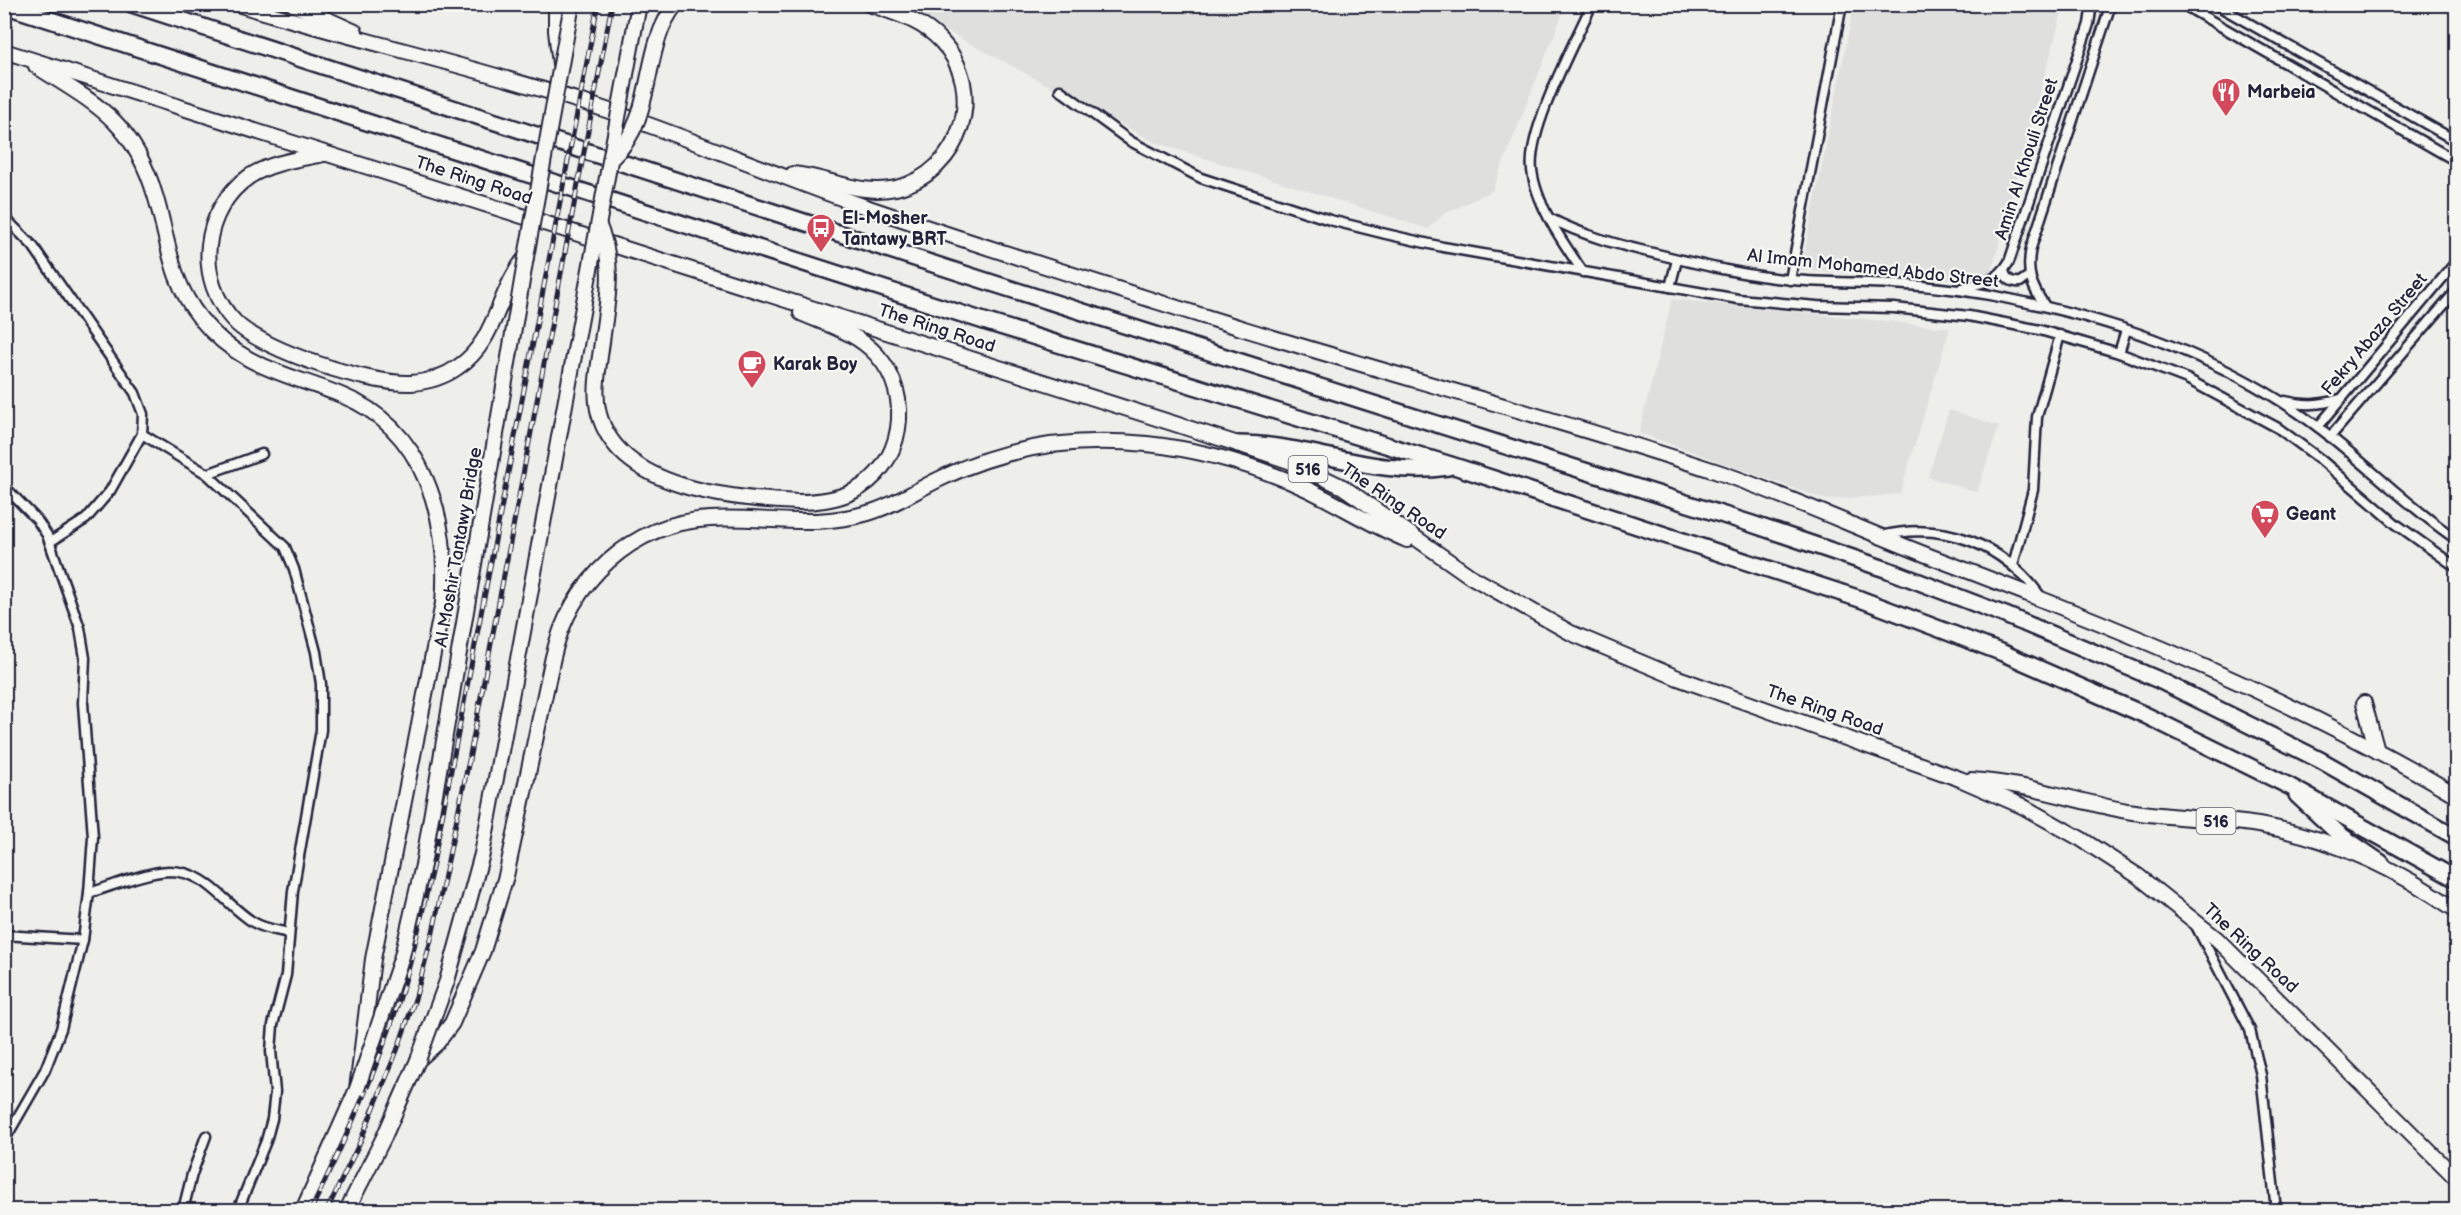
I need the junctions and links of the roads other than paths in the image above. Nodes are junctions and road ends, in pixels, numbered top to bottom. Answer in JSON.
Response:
{"nodes":[{"id":1,"x":132,"y":4,"type":"edge"},
{"id":2,"x":237,"y":4,"type":"edge"},
{"id":3,"x":293,"y":4,"type":"edge"},
{"id":4,"x":556,"y":4,"type":"edge"},
{"id":5,"x":572,"y":4,"type":"edge"},
{"id":6,"x":639,"y":4,"type":"edge"},
{"id":7,"x":676,"y":4,"type":"edge"},
{"id":8,"x":869,"y":4,"type":"edge"},
{"id":9,"x":1592,"y":4,"type":"edge"},
{"id":10,"x":1842,"y":4,"type":"edge"},
{"id":11,"x":2092,"y":4,"type":"edge"},
{"id":12,"x":2111,"y":4,"type":"edge"},
{"id":13,"x":2181,"y":4,"type":"edge"},
{"id":14,"x":2215,"y":4,"type":"edge"},
{"id":15,"x":4,"y":5,"type":"edge"},
{"id":16,"x":373,"y":43,"type":"junction"},
{"id":17,"x":4,"y":51,"type":"edge"},
{"id":18,"x":20,"y":56,"type":"junction"},
{"id":19,"x":560,"y":64,"type":"junction"},
{"id":20,"x":1060,"y":90,"type":"dead end"},
{"id":21,"x":2457,"y":141,"type":"edge"},
{"id":22,"x":326,"y":154,"type":"junction"},
{"id":23,"x":611,"y":159,"type":"junction"},
{"id":24,"x":2457,"y":161,"type":"edge"},
{"id":25,"x":776,"y":174,"type":"junction"},
{"id":26,"x":4,"y":217,"type":"edge"},
{"id":27,"x":1549,"y":218,"type":"junction"},
{"id":28,"x":599,"y":226,"type":"junction"},
{"id":29,"x":526,"y":257,"type":"junction"},
{"id":30,"x":1677,"y":260,"type":"junction"},
{"id":31,"x":2457,"y":262,"type":"edge"},
{"id":32,"x":2004,"y":270,"type":"junction"},
{"id":33,"x":1582,"y":272,"type":"junction"},
{"id":34,"x":2029,"y":276,"type":"junction"},
{"id":35,"x":1790,"y":280,"type":"junction"},
{"id":36,"x":1670,"y":287,"type":"junction"},
{"id":37,"x":1954,"y":290,"type":"junction"},
{"id":38,"x":756,"y":291,"type":"junction"},
{"id":39,"x":2457,"y":291,"type":"edge"},
{"id":40,"x":2044,"y":306,"type":"junction"},
{"id":41,"x":2126,"y":330,"type":"junction"},
{"id":42,"x":2060,"y":335,"type":"junction"},
{"id":43,"x":2119,"y":352,"type":"junction"},
{"id":44,"x":2276,"y":399,"type":"junction"},
{"id":45,"x":2340,"y":399,"type":"junction"},
{"id":46,"x":2318,"y":427,"type":"junction"},
{"id":47,"x":142,"y":435,"type":"junction"},
{"id":48,"x":2330,"y":437,"type":"junction"},
{"id":49,"x":1238,"y":444,"type":"junction"},
{"id":50,"x":262,"y":454,"type":"dead end"},
{"id":51,"x":1454,"y":466,"type":"junction"},
{"id":52,"x":207,"y":474,"type":"junction"},
{"id":53,"x":4,"y":486,"type":"edge"},
{"id":54,"x":1877,"y":537,"type":"junction"},
{"id":55,"x":2457,"y":539,"type":"edge"},
{"id":56,"x":50,"y":542,"type":"junction"},
{"id":57,"x":1428,"y":548,"type":"junction"},
{"id":58,"x":2013,"y":565,"type":"junction"},
{"id":59,"x":2456,"y":565,"type":"edge"},
{"id":60,"x":2042,"y":598,"type":"junction"},
{"id":61,"x":2364,"y":703,"type":"dead end"},
{"id":62,"x":2377,"y":751,"type":"junction"},
{"id":63,"x":1960,"y":779,"type":"junction"},
{"id":64,"x":2289,"y":786,"type":"junction"},
{"id":65,"x":2457,"y":795,"type":"edge"},
{"id":66,"x":2457,"y":837,"type":"edge"},
{"id":67,"x":2381,"y":863,"type":"junction"},
{"id":68,"x":2457,"y":879,"type":"edge"},
{"id":69,"x":89,"y":893,"type":"junction"},
{"id":70,"x":2457,"y":910,"type":"edge"},
{"id":71,"x":2191,"y":917,"type":"junction"},
{"id":72,"x":289,"y":933,"type":"junction"},
{"id":73,"x":4,"y":935,"type":"edge"},
{"id":74,"x":82,"y":940,"type":"junction"},
{"id":75,"x":418,"y":1060,"type":"junction"},
{"id":76,"x":357,"y":1089,"type":"junction"},
{"id":77,"x":206,"y":1136,"type":"dead end"},
{"id":78,"x":4,"y":1141,"type":"edge"},
{"id":79,"x":2457,"y":1178,"type":"edge"},
{"id":80,"x":183,"y":1210,"type":"edge"},
{"id":81,"x":238,"y":1210,"type":"edge"},
{"id":82,"x":303,"y":1210,"type":"edge"},
{"id":83,"x":347,"y":1210,"type":"edge"},
{"id":84,"x":2276,"y":1210,"type":"edge"}],
"edges":[{"from":1,"to":66,"type":"highway"},
{"from":2,"to":16,"type":"highway"},
{"from":3,"to":16,"type":"highway"},
{"from":4,"to":19,"type":"highway"},
{"from":5,"to":19,"type":"highway","name":"Al Moshir Tantawy Bridge","bridge":true},
{"from":6,"to":23,"type":"highway","bridge":true},
{"from":7,"to":23,"type":"highway","bridge":true},
{"from":8,"to":25,"type":"highway"},
{"from":9,"to":27,"type":"street"},
{"from":10,"to":35,"type":"street"},
{"from":11,"to":32,"type":"street","name":"Amin Al Khouli Street"},
{"from":12,"to":34,"type":"street","name":"Amin Al Khouli Street"},
{"from":13,"to":24,"type":"street"},
{"from":14,"to":21,"type":"street"},
{"from":15,"to":51,"type":"highway","name":"The Ring Road","number":"516"},
{"from":16,"to":25,"type":"highway"},
{"from":17,"to":18,"type":"highway","name":"The Ring Road","number":"516"},
{"from":18,"to":22,"type":"highway","name":"The Ring Road","number":"516"},
{"from":18,"to":76,"type":"highway"},
{"from":19,"to":29,"type":"highway","name":"Al Moshir Tantawy Bridge","bridge":true},
{"from":20,"to":33,"type":"street","name":"Al Imam Mohamed Abdo Street"},
{"from":22,"to":29,"type":"highway"},
{"from":22,"to":38,"type":"highway","name":"The Ring Road","number":"516"},
{"from":23,"to":28,"type":"highway","bridge":true},
{"from":25,"to":54,"type":"highway"},
{"from":26,"to":47,"type":"street"},
{"from":27,"to":30,"type":"street","name":"Al Imam Mohamed Abdo Street"},
{"from":27,"to":33,"type":"street"},
{"from":28,"to":38,"type":"highway","bridge":true},
{"from":28,"to":75,"type":"highway","bridge":true},
{"from":29,"to":76,"type":"highway","name":"Al Moshir Tantawy Bridge","bridge":true},
{"from":30,"to":35,"type":"street","name":"Al Imam Mohamed Abdo Street"},
{"from":30,"to":36,"type":"street"},
{"from":31,"to":45,"type":"street","name":"Fekry Abaza Street"},
{"from":32,"to":34,"type":"street"},
{"from":32,"to":37,"type":"street"},
{"from":33,"to":36,"type":"street","name":"Al Imam Mohamed Abdo Street"},
{"from":34,"to":40,"type":"street"},
{"from":35,"to":37,"type":"street","name":"Al Imam Mohamed Abdo Street"},
{"from":36,"to":42,"type":"street","name":"Al Imam Mohamed Abdo Street"},
{"from":37,"to":40,"type":"street","name":"Al Imam Mohamed Abdo Street"},
{"from":38,"to":49,"type":"highway","name":"The Ring Road","number":"516"},
{"from":39,"to":48,"type":"street","name":"Fekry Abaza Street"},
{"from":40,"to":41,"type":"street","name":"Al Imam Mohamed Abdo Street"},
{"from":41,"to":43,"type":"street"},
{"from":41,"to":44,"type":"street","name":"Al Imam Mohamed Abdo Street"},
{"from":42,"to":43,"type":"street","name":"Al Imam Mohamed Abdo Street"},
{"from":42,"to":58,"type":"street"},
{"from":43,"to":59,"type":"street","name":"Al Imam Mohamed Abdo Street"},
{"from":44,"to":45,"type":"street"},
{"from":44,"to":46,"type":"street","name":"Al Imam Mohamed Abdo Street"},
{"from":45,"to":46,"type":"street","name":"Fekry Abaza Street"},
{"from":46,"to":48,"type":"street","name":"Al Imam Mohamed Abdo Street"},
{"from":47,"to":52,"type":"street"},
{"from":47,"to":56,"type":"street"},
{"from":48,"to":55,"type":"street","name":"Al Imam Mohamed Abdo Street"},
{"from":49,"to":51,"type":"highway"},
{"from":49,"to":57,"type":"highway","name":"The Ring Road","number":"516"},
{"from":50,"to":52,"type":"street"},
{"from":51,"to":64,"type":"highway","name":"The Ring Road","number":"516"},
{"from":52,"to":72,"type":"street"},
{"from":53,"to":56,"type":"street"},
{"from":54,"to":58,"type":"street"},
{"from":54,"to":60,"type":"highway"},
{"from":56,"to":69,"type":"street"},
{"from":57,"to":63,"type":"highway","name":"The Ring Road","number":"516"},
{"from":57,"to":75,"type":"highway"},
{"from":58,"to":60,"type":"street"},
{"from":60,"to":62,"type":"highway"},
{"from":61,"to":62,"type":"highway"},
{"from":62,"to":65,"type":"highway"},
{"from":63,"to":67,"type":"highway","number":"516"},
{"from":63,"to":71,"type":"highway","name":"The Ring Road","number":"516"},
{"from":64,"to":67,"type":"highway","number":"516"},
{"from":64,"to":68,"type":"highway","name":"The Ring Road","number":"516"},
{"from":67,"to":70,"type":"highway","number":"516"},
{"from":69,"to":72,"type":"street"},
{"from":69,"to":74,"type":"street"},
{"from":71,"to":79,"type":"highway","name":"The Ring Road","number":"516"},
{"from":71,"to":84,"type":"street"},
{"from":72,"to":81,"type":"street"},
{"from":73,"to":74,"type":"street"},
{"from":74,"to":78,"type":"street"},
{"from":75,"to":83,"type":"highway"},
{"from":76,"to":82,"type":"highway"},
{"from":77,"to":80,"type":"street"}]}
